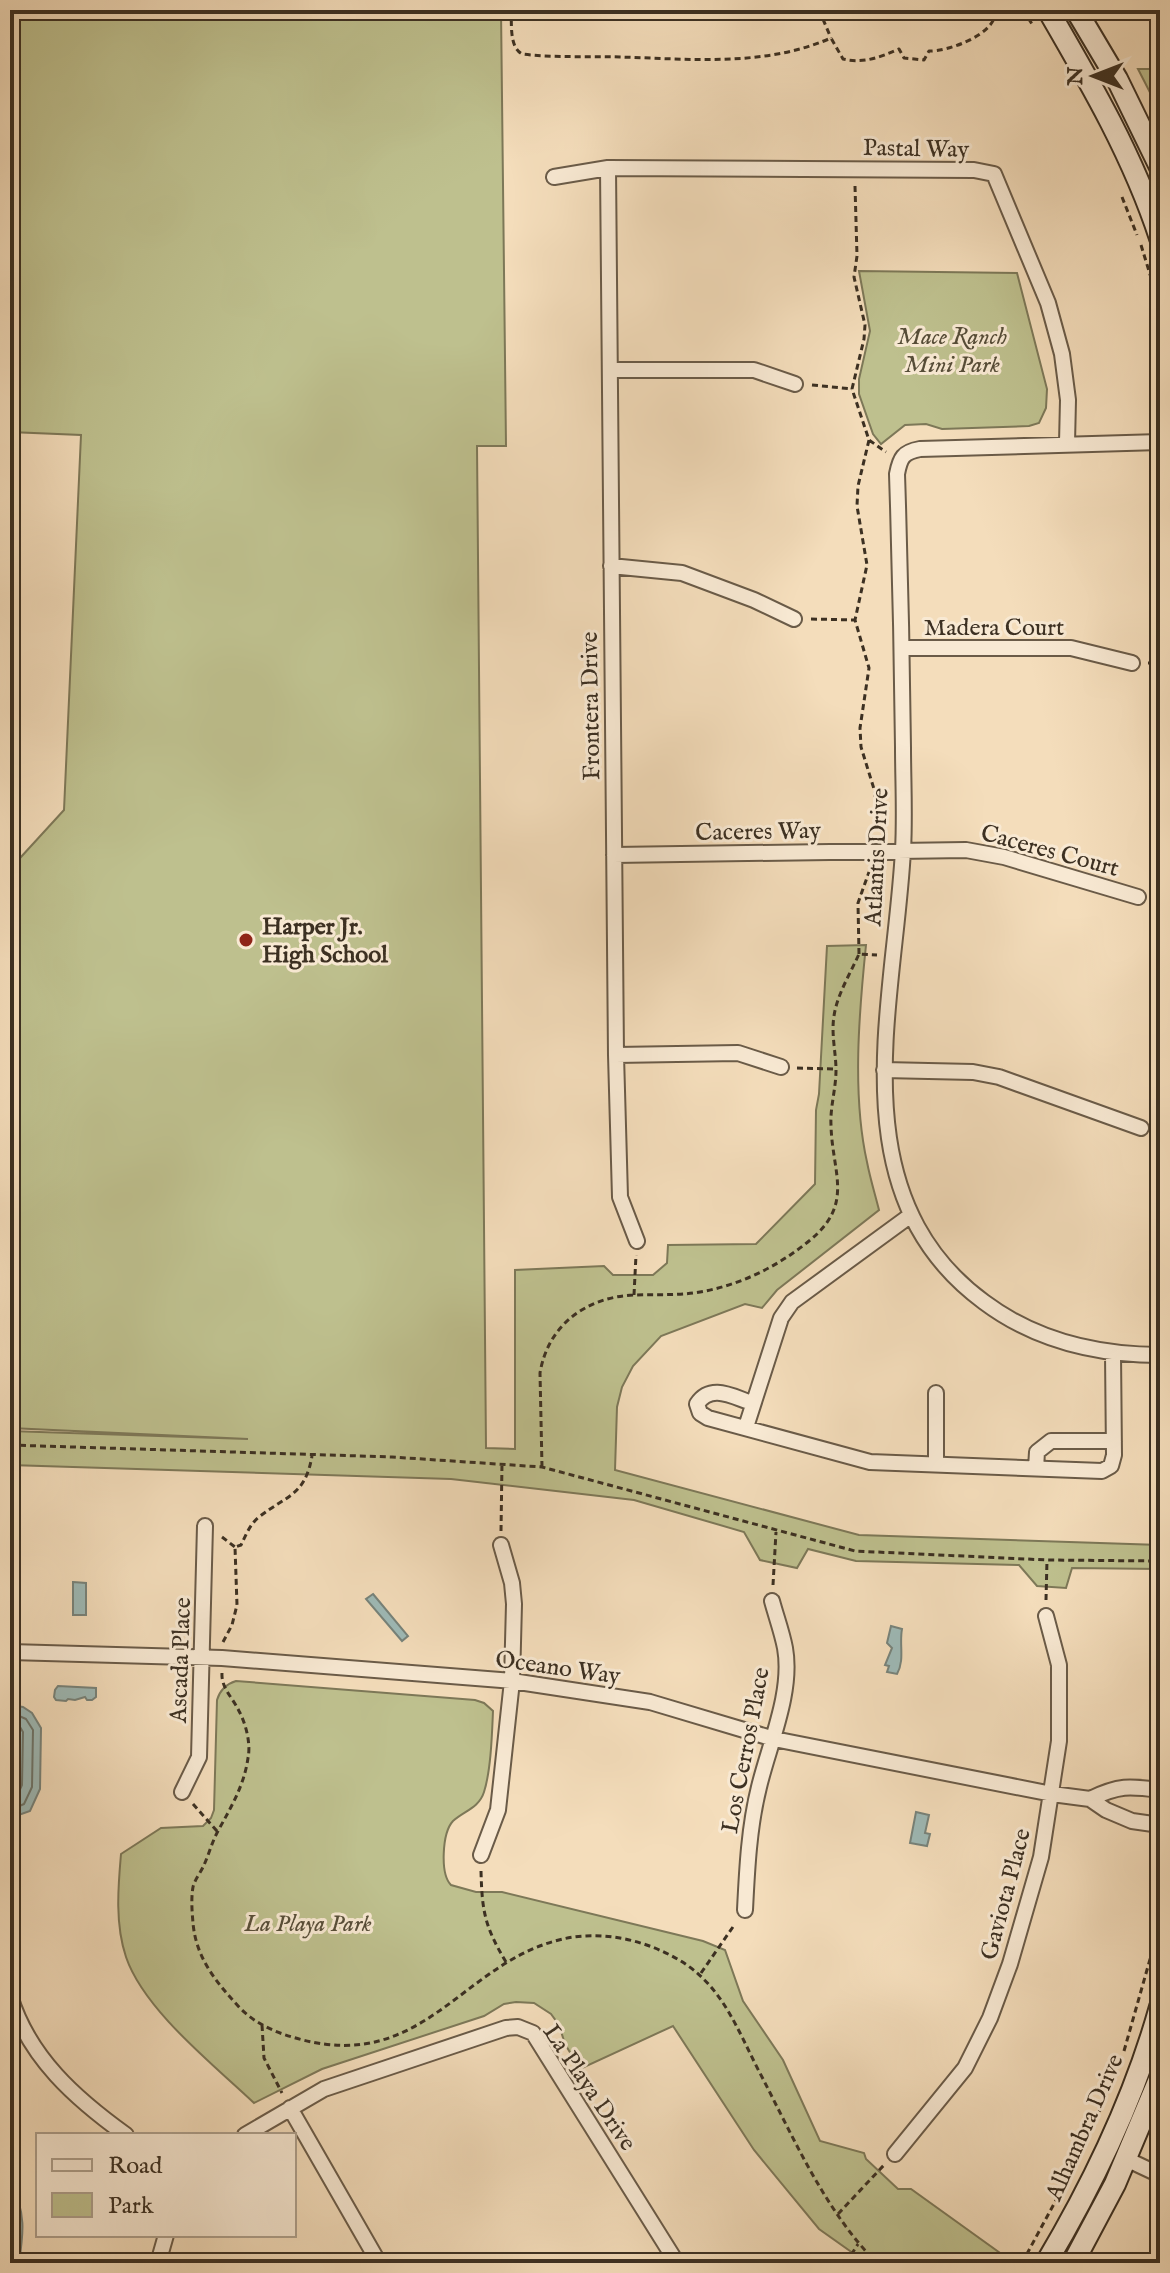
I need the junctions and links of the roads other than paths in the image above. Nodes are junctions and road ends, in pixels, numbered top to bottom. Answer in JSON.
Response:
{"nodes":[{"id":1,"x":1048,"y":10,"type":"edge"},
{"id":2,"x":1076,"y":10,"type":"edge"},
{"id":3,"x":1160,"y":167,"type":"edge"},
{"id":4,"x":608,"y":168,"type":"junction"},
{"id":5,"x":554,"y":177,"type":"dead end"},
{"id":6,"x":1160,"y":238,"type":"edge"},
{"id":7,"x":610,"y":370,"type":"junction"},
{"id":8,"x":795,"y":384,"type":"road end"},
{"id":9,"x":1160,"y":442,"type":"edge"},
{"id":10,"x":1067,"y":443,"type":"junction"},
{"id":11,"x":611,"y":566,"type":"junction"},
{"id":12,"x":794,"y":619,"type":"road end"},
{"id":13,"x":902,"y":648,"type":"junction"},
{"id":14,"x":1132,"y":663,"type":"dead end"},
{"id":15,"x":903,"y":850,"type":"junction"},
{"id":16,"x":614,"y":855,"type":"junction"},
{"id":17,"x":1138,"y":897,"type":"dead end"},
{"id":18,"x":616,"y":1055,"type":"junction"},
{"id":19,"x":781,"y":1067,"type":"road end"},
{"id":20,"x":884,"y":1070,"type":"junction"},
{"id":21,"x":1141,"y":1128,"type":"dead end"},
{"id":22,"x":911,"y":1215,"type":"junction"},
{"id":23,"x":637,"y":1241,"type":"road end"},
{"id":24,"x":1113,"y":1354,"type":"junction"},
{"id":25,"x":1160,"y":1355,"type":"edge"},
{"id":26,"x":936,"y":1393,"type":"dead end"},
{"id":27,"x":752,"y":1403,"type":"junction"},
{"id":28,"x":746,"y":1427,"type":"junction"},
{"id":29,"x":1114,"y":1441,"type":"junction"},
{"id":30,"x":936,"y":1463,"type":"junction"},
{"id":31,"x":1036,"y":1468,"type":"junction"},
{"id":32,"x":205,"y":1526,"type":"dead end"},
{"id":33,"x":501,"y":1545,"type":"road end"},
{"id":34,"x":772,"y":1601,"type":"road end"},
{"id":35,"x":1046,"y":1616,"type":"road end"},
{"id":36,"x":10,"y":1652,"type":"edge"},
{"id":37,"x":203,"y":1657,"type":"junction"},
{"id":38,"x":512,"y":1681,"type":"junction"},
{"id":39,"x":774,"y":1739,"type":"junction"},
{"id":40,"x":1160,"y":1790,"type":"edge"},
{"id":41,"x":182,"y":1792,"type":"road end"},
{"id":42,"x":1052,"y":1794,"type":"junction"},
{"id":43,"x":1090,"y":1799,"type":"junction"},
{"id":44,"x":1160,"y":1825,"type":"edge"},
{"id":45,"x":481,"y":1855,"type":"road end"},
{"id":46,"x":745,"y":1910,"type":"road end"},
{"id":47,"x":10,"y":1996,"type":"edge"},
{"id":48,"x":1160,"y":2007,"type":"edge"},
{"id":49,"x":1160,"y":2077,"type":"edge"},
{"id":50,"x":290,"y":2108,"type":"junction"},
{"id":51,"x":123,"y":2133,"type":"edge"},
{"id":52,"x":248,"y":2133,"type":"edge"},
{"id":53,"x":895,"y":2154,"type":"road end"},
{"id":54,"x":1126,"y":2159,"type":"junction"},
{"id":55,"x":1160,"y":2175,"type":"edge"},
{"id":56,"x":165,"y":2237,"type":"edge"},
{"id":57,"x":158,"y":2263,"type":"edge"},
{"id":58,"x":379,"y":2263,"type":"edge"},
{"id":59,"x":677,"y":2263,"type":"edge"},
{"id":60,"x":1046,"y":2263,"type":"edge"},
{"id":61,"x":1073,"y":2263,"type":"edge"}],
"edges":[{"from":1,"to":6,"type":"main road"},
{"from":2,"to":3,"type":"main road"},
{"from":4,"to":5,"type":"street","name":"Pastal Way"},
{"from":4,"to":7,"type":"street","name":"Frontera Drive"},
{"from":4,"to":10,"type":"street","name":"Pastal Way"},
{"from":7,"to":8,"type":"street"},
{"from":7,"to":11,"type":"street","name":"Frontera Drive"},
{"from":9,"to":10,"type":"street"},
{"from":10,"to":13,"type":"street","name":"Atlantis Drive"},
{"from":11,"to":12,"type":"street"},
{"from":11,"to":16,"type":"street","name":"Frontera Drive"},
{"from":13,"to":14,"type":"street","name":"Madera Court"},
{"from":13,"to":15,"type":"street","name":"Atlantis Drive"},
{"from":15,"to":16,"type":"street","name":"Caceres Way"},
{"from":15,"to":17,"type":"street","name":"Caceres Court"},
{"from":15,"to":20,"type":"street","name":"Atlantis Drive"},
{"from":16,"to":18,"type":"street","name":"Frontera Drive"},
{"from":18,"to":19,"type":"street"},
{"from":18,"to":23,"type":"street","name":"Frontera Drive"},
{"from":20,"to":21,"type":"street"},
{"from":20,"to":22,"type":"street","name":"Atlantis Drive"},
{"from":22,"to":24,"type":"street","name":"Atlantis Drive"},
{"from":22,"to":27,"type":"street"},
{"from":24,"to":25,"type":"street","name":"Atlantis Drive"},
{"from":24,"to":29,"type":"street"},
{"from":26,"to":30,"type":"street"},
{"from":27,"to":28,"type":"street"},
{"from":27,"to":28,"type":"street"},
{"from":28,"to":30,"type":"street"},
{"from":29,"to":31,"type":"street"},
{"from":29,"to":31,"type":"street"},
{"from":30,"to":31,"type":"street"},
{"from":32,"to":37,"type":"street","name":"Ascada Place"},
{"from":33,"to":38,"type":"street"},
{"from":34,"to":39,"type":"street","name":"Los Cerros Place"},
{"from":35,"to":42,"type":"street","name":"Gaviota Place"},
{"from":36,"to":37,"type":"street","name":"Oceano Way"},
{"from":37,"to":38,"type":"street","name":"Oceano Way"},
{"from":37,"to":41,"type":"street","name":"Ascada Place"},
{"from":38,"to":39,"type":"street","name":"Oceano Way"},
{"from":38,"to":45,"type":"street"},
{"from":39,"to":42,"type":"street","name":"Oceano Way"},
{"from":39,"to":46,"type":"street","name":"Los Cerros Place"},
{"from":40,"to":43,"type":"street","name":"Oceano Way"},
{"from":42,"to":43,"type":"street","name":"Oceano Way"},
{"from":42,"to":53,"type":"street","name":"Gaviota Place"},
{"from":43,"to":44,"type":"street","name":"Oceano Way"},
{"from":47,"to":51,"type":"street"},
{"from":48,"to":60,"type":"main road","name":"Alhambra Drive"},
{"from":49,"to":54,"type":"main road","name":"Alhambra Drive"},
{"from":50,"to":52,"type":"street","name":"La Playa Drive"},
{"from":50,"to":58,"type":"street"},
{"from":50,"to":59,"type":"street","name":"La Playa Drive"},
{"from":54,"to":55,"type":"street"},
{"from":54,"to":61,"type":"main road","name":"Alhambra Drive"},
{"from":56,"to":57,"type":"street"}]}
